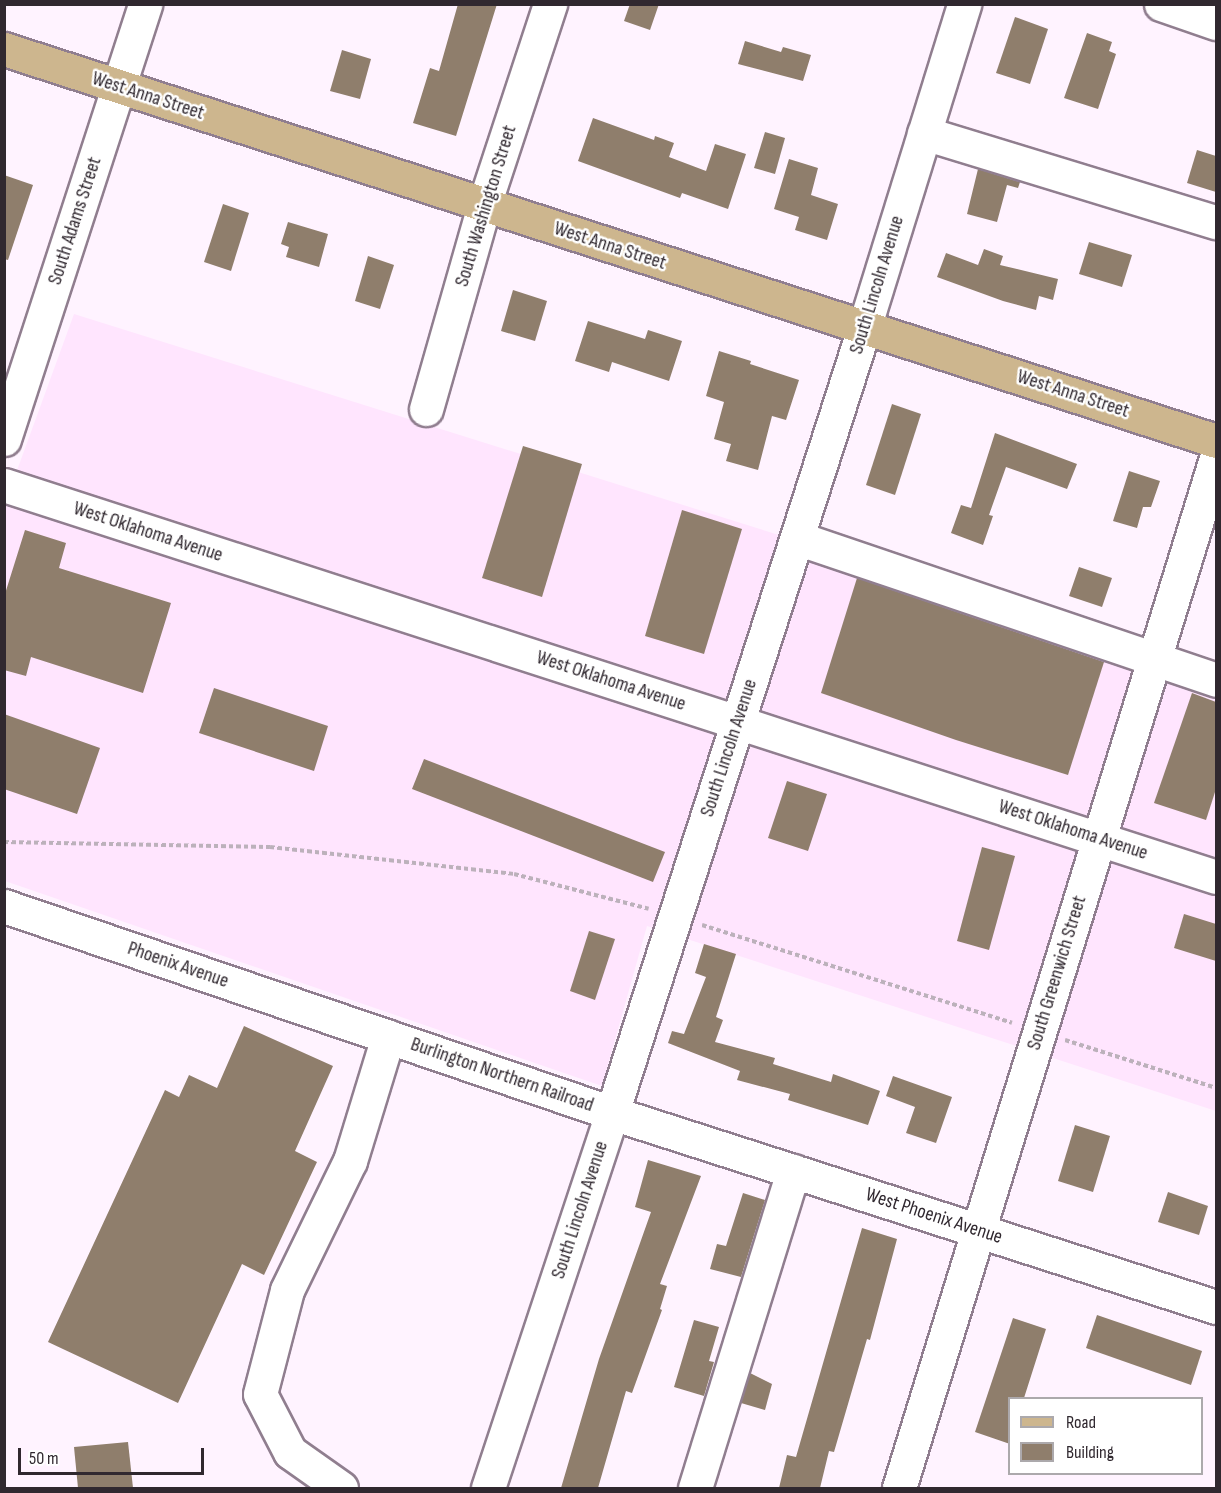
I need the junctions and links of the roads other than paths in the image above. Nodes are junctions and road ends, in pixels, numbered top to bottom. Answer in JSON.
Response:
{"nodes":[{"id":1,"x":146,"y":4,"type":"edge"},
{"id":2,"x":964,"y":4,"type":"edge"},
{"id":3,"x":1161,"y":4,"type":"edge"},
{"id":4,"x":540,"y":7,"type":"edge"},
{"id":5,"x":1216,"y":23,"type":"edge"},
{"id":6,"x":4,"y":49,"type":"edge"},
{"id":7,"x":118,"y":86,"type":"junction"},
{"id":8,"x":924,"y":133,"type":"junction"},
{"id":9,"x":484,"y":205,"type":"junction"},
{"id":10,"x":1216,"y":222,"type":"edge"},
{"id":11,"x":864,"y":328,"type":"junction"},
{"id":12,"x":13,"y":385,"type":"edge"},
{"id":13,"x":426,"y":409,"type":"dead end"},
{"id":14,"x":4,"y":439,"type":"edge"},
{"id":15,"x":1216,"y":441,"type":"edge"},
{"id":16,"x":1216,"y":458,"type":"edge"},
{"id":17,"x":4,"y":485,"type":"edge"},
{"id":18,"x":797,"y":538,"type":"junction"},
{"id":19,"x":1154,"y":658,"type":"junction"},
{"id":20,"x":1216,"y":680,"type":"edge"},
{"id":21,"x":738,"y":722,"type":"junction"},
{"id":22,"x":1098,"y":838,"type":"junction"},
{"id":23,"x":1216,"y":877,"type":"edge"},
{"id":24,"x":4,"y":906,"type":"edge"},
{"id":25,"x":352,"y":1025,"type":"joint"},
{"id":26,"x":388,"y":1037,"type":"junction"},
{"id":27,"x":612,"y":1113,"type":"junction"},
{"id":28,"x":651,"y":1125,"type":"joint"},
{"id":29,"x":793,"y":1171,"type":"junction"},
{"id":30,"x":978,"y":1230,"type":"junction"},
{"id":31,"x":1216,"y":1306,"type":"edge"},
{"id":32,"x":341,"y":1488,"type":"edge"},
{"id":33,"x":488,"y":1488,"type":"edge"},
{"id":34,"x":695,"y":1488,"type":"edge"},
{"id":35,"x":899,"y":1488,"type":"edge"}],
"edges":[{"from":1,"to":7,"type":"street","name":"South Adams Street"},
{"from":2,"to":8,"type":"street","name":"South Lincoln Avenue"},
{"from":3,"to":5,"type":"street"},
{"from":4,"to":9,"type":"street","name":"South Washington Street"},
{"from":6,"to":7,"type":"main road","name":"West Anna Street"},
{"from":7,"to":9,"type":"main road","name":"West Anna Street"},
{"from":7,"to":12,"type":"street","name":"South Adams Street"},
{"from":8,"to":10,"type":"street"},
{"from":8,"to":11,"type":"street","name":"South Lincoln Avenue"},
{"from":9,"to":11,"type":"main road","name":"West Anna Street"},
{"from":9,"to":13,"type":"street","name":"South Washington Street"},
{"from":11,"to":15,"type":"main road","name":"West Anna Street"},
{"from":11,"to":18,"type":"street","name":"South Lincoln Avenue"},
{"from":12,"to":14,"type":"street","name":"South Adams Street"},
{"from":16,"to":19,"type":"street","name":"South Greenwich Street"},
{"from":17,"to":21,"type":"street","name":"West Oklahoma Avenue"},
{"from":18,"to":19,"type":"street"},
{"from":18,"to":21,"type":"street","name":"South Lincoln Avenue"},
{"from":19,"to":20,"type":"street"},
{"from":19,"to":22,"type":"street","name":"South Greenwich Street"},
{"from":21,"to":22,"type":"street","name":"West Oklahoma Avenue"},
{"from":21,"to":27,"type":"street","name":"South Lincoln Avenue"},
{"from":22,"to":23,"type":"street","name":"West Oklahoma Avenue"},
{"from":22,"to":30,"type":"street","name":"South Greenwich Street"},
{"from":24,"to":25,"type":"street","name":"Phoenix Avenue"},
{"from":25,"to":26,"type":"street","name":"Burlington Northern Railroad"},
{"from":26,"to":27,"type":"street","name":"Burlington Northern Railroad"},
{"from":26,"to":32,"type":"street"},
{"from":27,"to":28,"type":"street","name":"Burlington Northern Railroad"},
{"from":27,"to":33,"type":"street","name":"South Lincoln Avenue"},
{"from":28,"to":29,"type":"street","name":"West Phoenix Avenue"},
{"from":29,"to":30,"type":"street","name":"West Phoenix Avenue"},
{"from":29,"to":34,"type":"street"},
{"from":30,"to":31,"type":"street","name":"West Phoenix Avenue"},
{"from":30,"to":35,"type":"street","name":"South Greenwich Street"}]}
